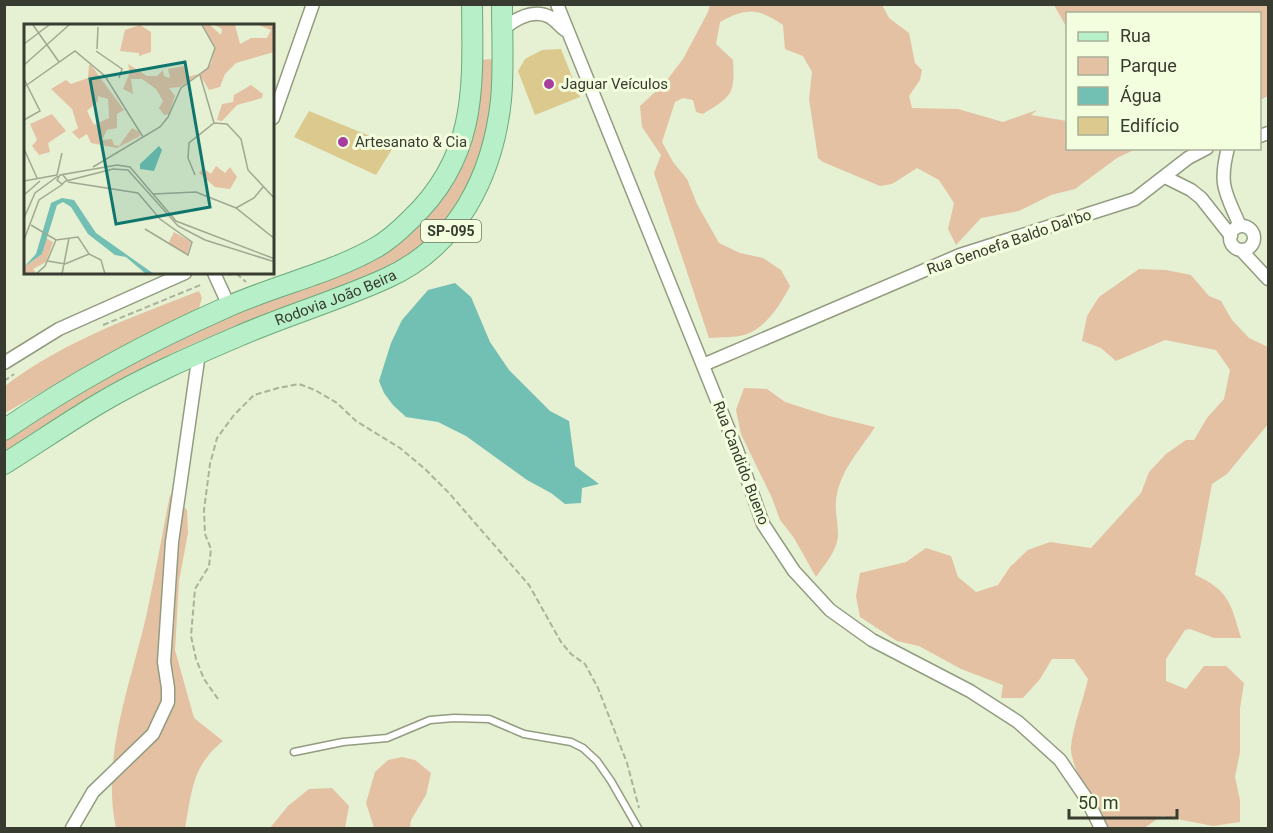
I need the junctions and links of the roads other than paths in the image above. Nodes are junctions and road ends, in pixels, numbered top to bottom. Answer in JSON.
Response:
{"nodes":[{"id":1,"x":313,"y":4,"type":"edge"},
{"id":2,"x":472,"y":4,"type":"edge"},
{"id":3,"x":502,"y":4,"type":"edge"},
{"id":4,"x":557,"y":4,"type":"edge"},
{"id":5,"x":502,"y":30,"type":"junction"},
{"id":6,"x":568,"y":33,"type":"junction"},
{"id":7,"x":274,"y":115,"type":"edge"},
{"id":8,"x":1204,"y":150,"type":"edge"},
{"id":9,"x":1227,"y":150,"type":"edge"},
{"id":10,"x":1165,"y":177,"type":"junction"},
{"id":11,"x":1240,"y":226,"type":"junction"},
{"id":12,"x":1231,"y":236,"type":"junction"},
{"id":13,"x":1241,"y":250,"type":"junction"},
{"id":14,"x":183,"y":274,"type":"edge"},
{"id":15,"x":215,"y":276,"type":"edge"},
{"id":16,"x":1269,"y":279,"type":"edge"},
{"id":17,"x":230,"y":306,"type":"junction"},
{"id":18,"x":199,"y":353,"type":"junction"},
{"id":19,"x":4,"y":363,"type":"edge"},
{"id":20,"x":703,"y":365,"type":"junction"},
{"id":21,"x":4,"y":430,"type":"edge"},
{"id":22,"x":4,"y":464,"type":"edge"},
{"id":23,"x":294,"y":752,"type":"dead end"},
{"id":24,"x":72,"y":828,"type":"edge"},
{"id":25,"x":639,"y":828,"type":"edge"},
{"id":26,"x":1101,"y":828,"type":"edge"}],
"edges":[{"from":1,"to":7,"type":"street"},
{"from":2,"to":17,"type":"main road","name":"Rodovia João Beira","number":"SP-095"},
{"from":3,"to":5,"type":"main road","name":"Rodovia João Beira","number":"SP-095"},
{"from":4,"to":6,"type":"street","name":"Rua Candido Bueno"},
{"from":5,"to":6,"type":"street"},
{"from":5,"to":18,"type":"main road","name":"Rodovia João Beira","number":"SP-095"},
{"from":6,"to":20,"type":"street","name":"Rua Candido Bueno"},
{"from":8,"to":10,"type":"street","name":"Rua Genoefa Baldo Dal'bo"},
{"from":9,"to":11,"type":"street"},
{"from":10,"to":12,"type":"street"},
{"from":10,"to":20,"type":"street","name":"Rua Genoefa Baldo Dal'bo"},
{"from":11,"to":12,"type":"street"},
{"from":11,"to":13,"type":"street"},
{"from":12,"to":13,"type":"street"},
{"from":13,"to":16,"type":"street"},
{"from":14,"to":19,"type":"street"},
{"from":15,"to":17,"type":"street"},
{"from":17,"to":21,"type":"main road","name":"Rodovia João Beira","number":"SP-095"},
{"from":18,"to":22,"type":"main road","name":"Rodovia João Beira","number":"SP-095"},
{"from":18,"to":24,"type":"street"},
{"from":20,"to":26,"type":"street","name":"Rua Candido Bueno"},
{"from":23,"to":25,"type":"lane"}]}
